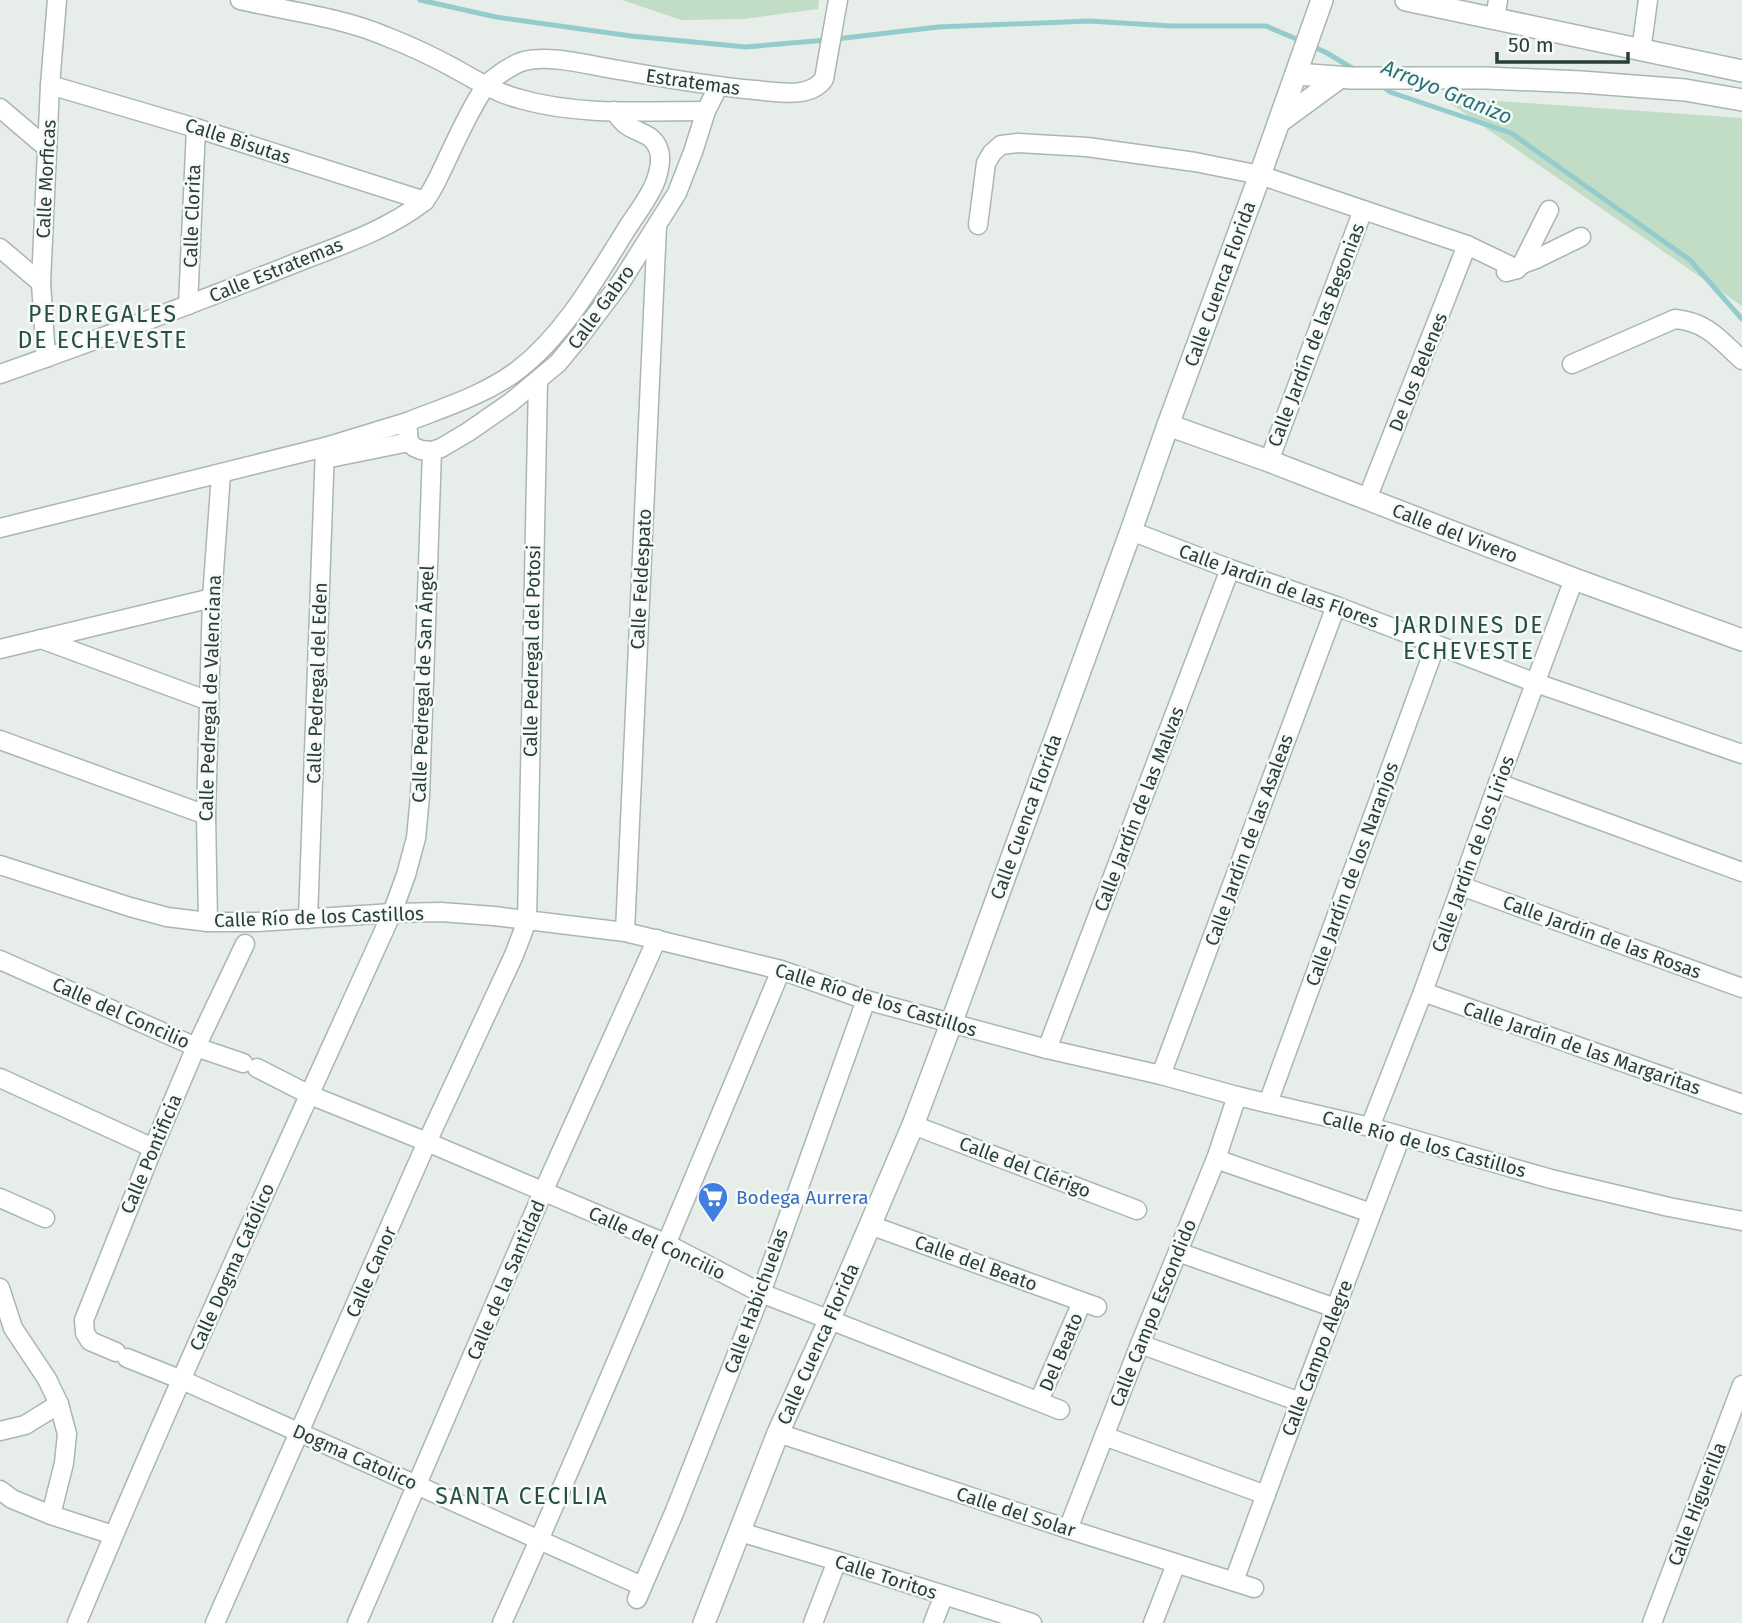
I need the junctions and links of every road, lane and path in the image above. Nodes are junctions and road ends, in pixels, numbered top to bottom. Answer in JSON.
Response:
{"nodes":[{"id":1,"x":57,"y":0,"type":"edge"},
{"id":2,"x":240,"y":0,"type":"edge"},
{"id":3,"x":1322,"y":0,"type":"edge"},
{"id":4,"x":1406,"y":0,"type":"edge"},
{"id":5,"x":1648,"y":0,"type":"edge"},
{"id":6,"x":837,"y":7,"type":"edge"},
{"id":7,"x":1497,"y":10,"type":"edge"},
{"id":8,"x":1641,"y":51,"type":"junction"},
{"id":9,"x":1300,"y":65,"type":"junction"},
{"id":10,"x":1742,"y":71,"type":"edge"},
{"id":11,"x":1345,"y":78,"type":"junction"},
{"id":12,"x":50,"y":85,"type":"junction"},
{"id":13,"x":486,"y":85,"type":"junction"},
{"id":14,"x":718,"y":87,"type":"junction"},
{"id":15,"x":1742,"y":100,"type":"edge"},
{"id":16,"x":0,"y":108,"type":"edge"},
{"id":17,"x":614,"y":111,"type":"junction"},
{"id":18,"x":706,"y":111,"type":"junction"},
{"id":19,"x":1279,"y":122,"type":"junction"},
{"id":20,"x":196,"y":128,"type":"junction"},
{"id":21,"x":47,"y":148,"type":"junction"},
{"id":22,"x":1260,"y":175,"type":"junction"},
{"id":23,"x":425,"y":201,"type":"junction"},
{"id":24,"x":1363,"y":209,"type":"junction"},
{"id":25,"x":1549,"y":210,"type":"dead end"},
{"id":26,"x":978,"y":225,"type":"dead end"},
{"id":27,"x":657,"y":226,"type":"junction"},
{"id":28,"x":1581,"y":237,"type":"dead end"},
{"id":29,"x":0,"y":247,"type":"edge"},
{"id":30,"x":1466,"y":250,"type":"junction"},
{"id":31,"x":1520,"y":267,"type":"junction"},
{"id":32,"x":41,"y":283,"type":"junction"},
{"id":33,"x":188,"y":305,"type":"junction"},
{"id":34,"x":46,"y":358,"type":"junction"},
{"id":35,"x":1742,"y":360,"type":"edge"},
{"id":36,"x":1572,"y":364,"type":"dead end"},
{"id":37,"x":0,"y":374,"type":"edge"},
{"id":38,"x":538,"y":381,"type":"junction"},
{"id":39,"x":407,"y":422,"type":"junction"},
{"id":40,"x":1168,"y":425,"type":"junction"},
{"id":41,"x":409,"y":442,"type":"junction"},
{"id":42,"x":432,"y":451,"type":"junction"},
{"id":43,"x":325,"y":453,"type":"junction"},
{"id":44,"x":1269,"y":461,"type":"junction"},
{"id":45,"x":221,"y":474,"type":"junction"},
{"id":46,"x":1367,"y":499,"type":"junction"},
{"id":47,"x":0,"y":528,"type":"edge"},
{"id":48,"x":1131,"y":531,"type":"junction"},
{"id":49,"x":1230,"y":569,"type":"junction"},
{"id":50,"x":1574,"y":579,"type":"junction"},
{"id":51,"x":212,"y":598,"type":"junction"},
{"id":52,"x":1336,"y":606,"type":"junction"},
{"id":53,"x":41,"y":639,"type":"junction"},
{"id":54,"x":1742,"y":640,"type":"edge"},
{"id":55,"x":1436,"y":644,"type":"junction"},
{"id":56,"x":0,"y":649,"type":"edge"},
{"id":57,"x":1536,"y":682,"type":"junction"},
{"id":58,"x":209,"y":701,"type":"junction"},
{"id":59,"x":0,"y":740,"type":"edge"},
{"id":60,"x":1742,"y":754,"type":"edge"},
{"id":61,"x":1498,"y":783,"type":"junction"},
{"id":62,"x":205,"y":815,"type":"junction"},
{"id":63,"x":0,"y":865,"type":"edge"},
{"id":64,"x":1742,"y":872,"type":"edge"},
{"id":65,"x":1461,"y":886,"type":"junction"},
{"id":66,"x":392,"y":913,"type":"junction"},
{"id":67,"x":308,"y":919,"type":"junction"},
{"id":68,"x":527,"y":921,"type":"junction"},
{"id":69,"x":208,"y":922,"type":"junction"},
{"id":70,"x":625,"y":932,"type":"junction"},
{"id":71,"x":657,"y":939,"type":"junction"},
{"id":72,"x":245,"y":944,"type":"dead end"},
{"id":73,"x":0,"y":960,"type":"edge"},
{"id":74,"x":781,"y":970,"type":"junction"},
{"id":75,"x":1742,"y":988,"type":"edge"},
{"id":76,"x":1423,"y":992,"type":"junction"},
{"id":77,"x":866,"y":1000,"type":"junction"},
{"id":78,"x":951,"y":1024,"type":"junction"},
{"id":79,"x":197,"y":1047,"type":"junction"},
{"id":80,"x":1047,"y":1049,"type":"junction"},
{"id":81,"x":1161,"y":1075,"type":"junction"},
{"id":82,"x":0,"y":1078,"type":"edge"},
{"id":83,"x":310,"y":1095,"type":"junction"},
{"id":84,"x":1237,"y":1096,"type":"junction"},
{"id":85,"x":1268,"y":1103,"type":"junction"},
{"id":86,"x":1742,"y":1104,"type":"edge"},
{"id":87,"x":913,"y":1125,"type":"junction"},
{"id":88,"x":1370,"y":1127,"type":"junction"},
{"id":89,"x":1401,"y":1136,"type":"junction"},
{"id":90,"x":428,"y":1142,"type":"junction"},
{"id":91,"x":153,"y":1148,"type":"junction"},
{"id":92,"x":1216,"y":1159,"type":"junction"},
{"id":93,"x":543,"y":1192,"type":"junction"},
{"id":94,"x":1,"y":1200,"type":"edge"},
{"id":95,"x":1136,"y":1210,"type":"dead end"},
{"id":96,"x":1371,"y":1213,"type":"junction"},
{"id":97,"x":44,"y":1218,"type":"dead end"},
{"id":98,"x":1742,"y":1222,"type":"edge"},
{"id":99,"x":870,"y":1225,"type":"junction"},
{"id":100,"x":667,"y":1244,"type":"junction"},
{"id":101,"x":1178,"y":1252,"type":"junction"},
{"id":102,"x":0,"y":1288,"type":"edge"},
{"id":103,"x":761,"y":1293,"type":"junction"},
{"id":104,"x":1089,"y":1305,"type":"joint"},
{"id":105,"x":1335,"y":1308,"type":"junction"},
{"id":106,"x":829,"y":1321,"type":"junction"},
{"id":107,"x":1140,"y":1344,"type":"junction"},
{"id":108,"x":182,"y":1380,"type":"junction"},
{"id":109,"x":1742,"y":1385,"type":"edge"},
{"id":110,"x":1040,"y":1401,"type":"junction"},
{"id":111,"x":1300,"y":1402,"type":"junction"},
{"id":112,"x":59,"y":1404,"type":"junction"},
{"id":113,"x":1060,"y":1410,"type":"dead end"},
{"id":114,"x":0,"y":1431,"type":"edge"},
{"id":115,"x":300,"y":1432,"type":"junction"},
{"id":116,"x":778,"y":1433,"type":"junction"},
{"id":117,"x":1104,"y":1436,"type":"junction"},
{"id":118,"x":417,"y":1485,"type":"junction"},
{"id":119,"x":0,"y":1490,"type":"edge"},
{"id":120,"x":1266,"y":1495,"type":"junction"},
{"id":121,"x":51,"y":1515,"type":"junction"},
{"id":122,"x":1069,"y":1530,"type":"junction"},
{"id":123,"x":740,"y":1532,"type":"junction"},
{"id":124,"x":113,"y":1535,"type":"junction"},
{"id":125,"x":540,"y":1539,"type":"junction"},
{"id":126,"x":837,"y":1561,"type":"junction"},
{"id":127,"x":1176,"y":1564,"type":"junction"},
{"id":128,"x":1234,"y":1581,"type":"junction"},
{"id":129,"x":1254,"y":1588,"type":"dead end"},
{"id":130,"x":640,"y":1593,"type":"joint"},
{"id":131,"x":944,"y":1595,"type":"junction"},
{"id":132,"x":77,"y":1623,"type":"edge"},
{"id":133,"x":215,"y":1623,"type":"edge"},
{"id":134,"x":357,"y":1623,"type":"edge"},
{"id":135,"x":502,"y":1623,"type":"edge"},
{"id":136,"x":704,"y":1623,"type":"edge"},
{"id":137,"x":813,"y":1623,"type":"edge"},
{"id":138,"x":933,"y":1623,"type":"edge"},
{"id":139,"x":1032,"y":1623,"type":"edge"},
{"id":140,"x":1153,"y":1623,"type":"edge"},
{"id":141,"x":1652,"y":1623,"type":"edge"}],
"edges":[{"from":1,"to":12,"type":"street","name":"Calle Morficas"},
{"from":2,"to":13,"type":"street"},
{"from":3,"to":9,"type":"street","name":"Calle Cuenca Florida"},
{"from":4,"to":7,"type":"street"},
{"from":5,"to":8,"type":"street"},
{"from":6,"to":14,"type":"street","name":"Estratemas"},
{"from":7,"to":8,"type":"street"},
{"from":8,"to":10,"type":"street"},
{"from":9,"to":11,"type":"street"},
{"from":9,"to":19,"type":"street","name":"Calle Cuenca Florida"},
{"from":11,"to":15,"type":"street"},
{"from":11,"to":19,"type":"street"},
{"from":12,"to":20,"type":"street","name":"Calle Bisutas"},
{"from":12,"to":21,"type":"street","name":"Calle Morficas"},
{"from":13,"to":14,"type":"street","name":"Estratemas"},
{"from":13,"to":17,"type":"street"},
{"from":13,"to":23,"type":"street","name":"Calle Estratemas"},
{"from":14,"to":18,"type":"street","name":"Calle Gabro"},
{"from":16,"to":21,"type":"street"},
{"from":17,"to":18,"type":"street"},
{"from":17,"to":39,"type":"street","name":"Calle Gabro"},
{"from":18,"to":27,"type":"street","name":"Calle Gabro"},
{"from":19,"to":22,"type":"street","name":"Calle Cuenca Florida"},
{"from":20,"to":23,"type":"street","name":"Calle Bisutas"},
{"from":20,"to":33,"type":"street","name":"Calle Clorita"},
{"from":21,"to":32,"type":"street","name":"Calle Morficas"},
{"from":22,"to":24,"type":"street"},
{"from":22,"to":26,"type":"street"},
{"from":22,"to":40,"type":"street","name":"Calle Cuenca Florida"},
{"from":23,"to":33,"type":"street","name":"Calle Estratemas"},
{"from":24,"to":30,"type":"street"},
{"from":24,"to":44,"type":"street","name":"Calle Jardín de las Begonias"},
{"from":25,"to":31,"type":"street"},
{"from":27,"to":38,"type":"street","name":"Calle Gabro"},
{"from":27,"to":70,"type":"street","name":"Calle Feldespato"},
{"from":28,"to":31,"type":"street"},
{"from":29,"to":32,"type":"street"},
{"from":30,"to":31,"type":"street"},
{"from":30,"to":46,"type":"street","name":"De los Belenes"},
{"from":32,"to":34,"type":"street","name":"Calle Morficas"},
{"from":33,"to":34,"type":"street","name":"Calle Estratemas"},
{"from":34,"to":37,"type":"street","name":"Calle Estratemas"},
{"from":35,"to":36,"type":"street"},
{"from":38,"to":42,"type":"street","name":"Calle Gabro"},
{"from":38,"to":68,"type":"street","name":"Calle Pedregal del Potosi"},
{"from":39,"to":41,"type":"street"},
{"from":39,"to":43,"type":"street","name":"Calle Gabro"},
{"from":40,"to":44,"type":"street","name":"Calle del Vivero"},
{"from":40,"to":48,"type":"street","name":"Calle Cuenca Florida"},
{"from":41,"to":42,"type":"street"},
{"from":41,"to":43,"type":"street","name":"Calle Gabro"},
{"from":42,"to":66,"type":"street","name":"Calle Pedregal de San Ángel"},
{"from":43,"to":45,"type":"street","name":"Calle Gabro"},
{"from":43,"to":67,"type":"street","name":"Calle Pedregal del Eden"},
{"from":44,"to":46,"type":"street","name":"Calle del Vivero"},
{"from":45,"to":47,"type":"street","name":"Calle Gabro"},
{"from":45,"to":51,"type":"street","name":"Calle Pedregal de Valenciana"},
{"from":46,"to":50,"type":"street","name":"Calle del Vivero"},
{"from":48,"to":49,"type":"street","name":"Calle Jardín de las Flores"},
{"from":48,"to":78,"type":"street","name":"Calle Cuenca Florida"},
{"from":49,"to":52,"type":"street","name":"Calle Jardín de las Flores"},
{"from":49,"to":80,"type":"street","name":"Calle Jardín de las Malvas"},
{"from":50,"to":54,"type":"street","name":"Calle del Vivero"},
{"from":50,"to":57,"type":"street","name":"Calle Jardín de los Lirios"},
{"from":51,"to":53,"type":"street"},
{"from":51,"to":58,"type":"street","name":"Calle Pedregal de Valenciana"},
{"from":52,"to":55,"type":"street","name":"Calle Jardín de las Flores"},
{"from":52,"to":81,"type":"street","name":"Calle Jardín de las Asaleas"},
{"from":53,"to":56,"type":"street"},
{"from":53,"to":58,"type":"street"},
{"from":55,"to":57,"type":"street","name":"Calle Jardín de las Flores"},
{"from":55,"to":85,"type":"street","name":"Calle Jardín de los Naranjos"},
{"from":57,"to":60,"type":"street","name":"Calle Jardín de las Flores"},
{"from":57,"to":61,"type":"street","name":"Calle Jardín de los Lirios"},
{"from":58,"to":62,"type":"street","name":"Calle Pedregal de Valenciana"},
{"from":59,"to":62,"type":"street"},
{"from":61,"to":64,"type":"street"},
{"from":61,"to":65,"type":"street","name":"Calle Jardín de los Lirios"},
{"from":62,"to":69,"type":"street","name":"Calle Pedregal de Valenciana"},
{"from":63,"to":69,"type":"street","name":"Calle Río de los Castillos"},
{"from":65,"to":75,"type":"street","name":"Calle Jardín de las Rosas"},
{"from":65,"to":76,"type":"street","name":"Calle Jardín de los Lirios"},
{"from":66,"to":67,"type":"street","name":"Calle Río de los Castillos"},
{"from":66,"to":68,"type":"street","name":"Calle Río de los Castillos"},
{"from":66,"to":83,"type":"street","name":"Calle Dogma Católico"},
{"from":67,"to":69,"type":"street","name":"Calle Río de los Castillos"},
{"from":68,"to":70,"type":"street","name":"Calle Río de los Castillos"},
{"from":68,"to":90,"type":"street","name":"Calle Canor"},
{"from":70,"to":71,"type":"street","name":"Calle Río de los Castillos"},
{"from":71,"to":74,"type":"street","name":"Calle Río de los Castillos"},
{"from":71,"to":93,"type":"street","name":"Calle de la Santidad"},
{"from":72,"to":79,"type":"street","name":"Calle Pontificia"},
{"from":73,"to":79,"type":"street","name":"Calle del Concilio"},
{"from":74,"to":77,"type":"street","name":"Calle Río de los Castillos"},
{"from":74,"to":100,"type":"street"},
{"from":76,"to":86,"type":"street","name":"Calle Jardín de las Margaritas"},
{"from":76,"to":88,"type":"street","name":"Calle Jardín de los Lirios"},
{"from":77,"to":78,"type":"street","name":"Calle Río de los Castillos"},
{"from":77,"to":103,"type":"street","name":"Calle Habichuelas"},
{"from":78,"to":80,"type":"street","name":"Calle Río de los Castillos"},
{"from":78,"to":87,"type":"street","name":"Calle Cuenca Florida"},
{"from":79,"to":83,"type":"street","name":"Calle del Concilio"},
{"from":79,"to":91,"type":"street","name":"Calle Pontificia"},
{"from":80,"to":81,"type":"street","name":"Calle Río de los Castillos"},
{"from":81,"to":84,"type":"street","name":"Calle Río de los Castillos"},
{"from":82,"to":91,"type":"street"},
{"from":83,"to":90,"type":"street","name":"Calle del Concilio"},
{"from":83,"to":108,"type":"street","name":"Calle Dogma Católico"},
{"from":84,"to":85,"type":"street","name":"Calle Río de los Castillos"},
{"from":84,"to":92,"type":"street","name":"Calle Campo Escondido"},
{"from":85,"to":88,"type":"street","name":"Calle Río de los Castillos"},
{"from":87,"to":95,"type":"street","name":"Calle del Clérigo"},
{"from":87,"to":99,"type":"street","name":"Calle Cuenca Florida"},
{"from":88,"to":89,"type":"street","name":"Calle Río de los Castillos"},
{"from":89,"to":96,"type":"street","name":"Calle Campo Alegre"},
{"from":89,"to":98,"type":"street","name":"Calle Río de los Castillos"},
{"from":90,"to":93,"type":"street","name":"Calle del Concilio"},
{"from":90,"to":115,"type":"street","name":"Calle Canor"},
{"from":91,"to":108,"type":"street","name":"Calle Pontificia"},
{"from":92,"to":96,"type":"street"},
{"from":92,"to":101,"type":"street","name":"Calle Campo Escondido"},
{"from":93,"to":100,"type":"street","name":"Calle del Concilio"},
{"from":93,"to":118,"type":"street","name":"Calle de la Santidad"},
{"from":94,"to":97,"type":"street"},
{"from":96,"to":105,"type":"street","name":"Calle Campo Alegre"},
{"from":99,"to":104,"type":"street","name":"Calle del Beato"},
{"from":99,"to":106,"type":"street","name":"Calle Cuenca Florida"},
{"from":100,"to":103,"type":"street","name":"Calle del Concilio"},
{"from":100,"to":125,"type":"street"},
{"from":101,"to":105,"type":"street"},
{"from":101,"to":107,"type":"street","name":"Calle Campo Escondido"},
{"from":102,"to":112,"type":"street"},
{"from":103,"to":106,"type":"street","name":"Calle del Concilio"},
{"from":103,"to":130,"type":"street","name":"Calle Habichuelas"},
{"from":104,"to":110,"type":"street","name":"Del Beato"},
{"from":105,"to":111,"type":"street","name":"Calle Campo Alegre"},
{"from":106,"to":110,"type":"street","name":"Calle del Concilio"},
{"from":106,"to":116,"type":"street","name":"Calle Cuenca Florida"},
{"from":107,"to":111,"type":"street"},
{"from":107,"to":117,"type":"street","name":"Calle Campo Escondido"},
{"from":108,"to":115,"type":"street","name":"Dogma Catolico"},
{"from":108,"to":124,"type":"street","name":"Calle Dogma Católico"},
{"from":109,"to":141,"type":"street","name":"Calle Higuerilla"},
{"from":110,"to":113,"type":"street","name":"Calle del Concilio"},
{"from":111,"to":120,"type":"street","name":"Calle Campo Alegre"},
{"from":112,"to":114,"type":"street"},
{"from":112,"to":121,"type":"street"},
{"from":115,"to":118,"type":"street","name":"Dogma Catolico"},
{"from":115,"to":133,"type":"street","name":"Calle Canor"},
{"from":116,"to":122,"type":"street","name":"Calle del Solar"},
{"from":116,"to":123,"type":"street","name":"Calle Cuenca Florida"},
{"from":117,"to":120,"type":"street"},
{"from":117,"to":122,"type":"street","name":"Calle Campo Escondido"},
{"from":118,"to":125,"type":"street","name":"Dogma Catolico"},
{"from":118,"to":134,"type":"street","name":"Calle de la Santidad"},
{"from":119,"to":121,"type":"street"},
{"from":120,"to":128,"type":"street","name":"Calle Campo Alegre"},
{"from":121,"to":124,"type":"street"},
{"from":122,"to":127,"type":"street","name":"Calle del Solar"},
{"from":123,"to":126,"type":"street","name":"Calle Toritos"},
{"from":123,"to":136,"type":"street","name":"Calle Cuenca Florida"},
{"from":124,"to":132,"type":"street","name":"Calle Dogma Católico"},
{"from":125,"to":130,"type":"street","name":"Dogma Catolico"},
{"from":125,"to":135,"type":"street"},
{"from":126,"to":131,"type":"street","name":"Calle Toritos"},
{"from":126,"to":137,"type":"street"},
{"from":127,"to":128,"type":"street","name":"Calle del Solar"},
{"from":127,"to":140,"type":"street"},
{"from":128,"to":129,"type":"street","name":"Calle del Solar"},
{"from":131,"to":138,"type":"street"},
{"from":131,"to":139,"type":"street","name":"Calle Toritos"}]}
